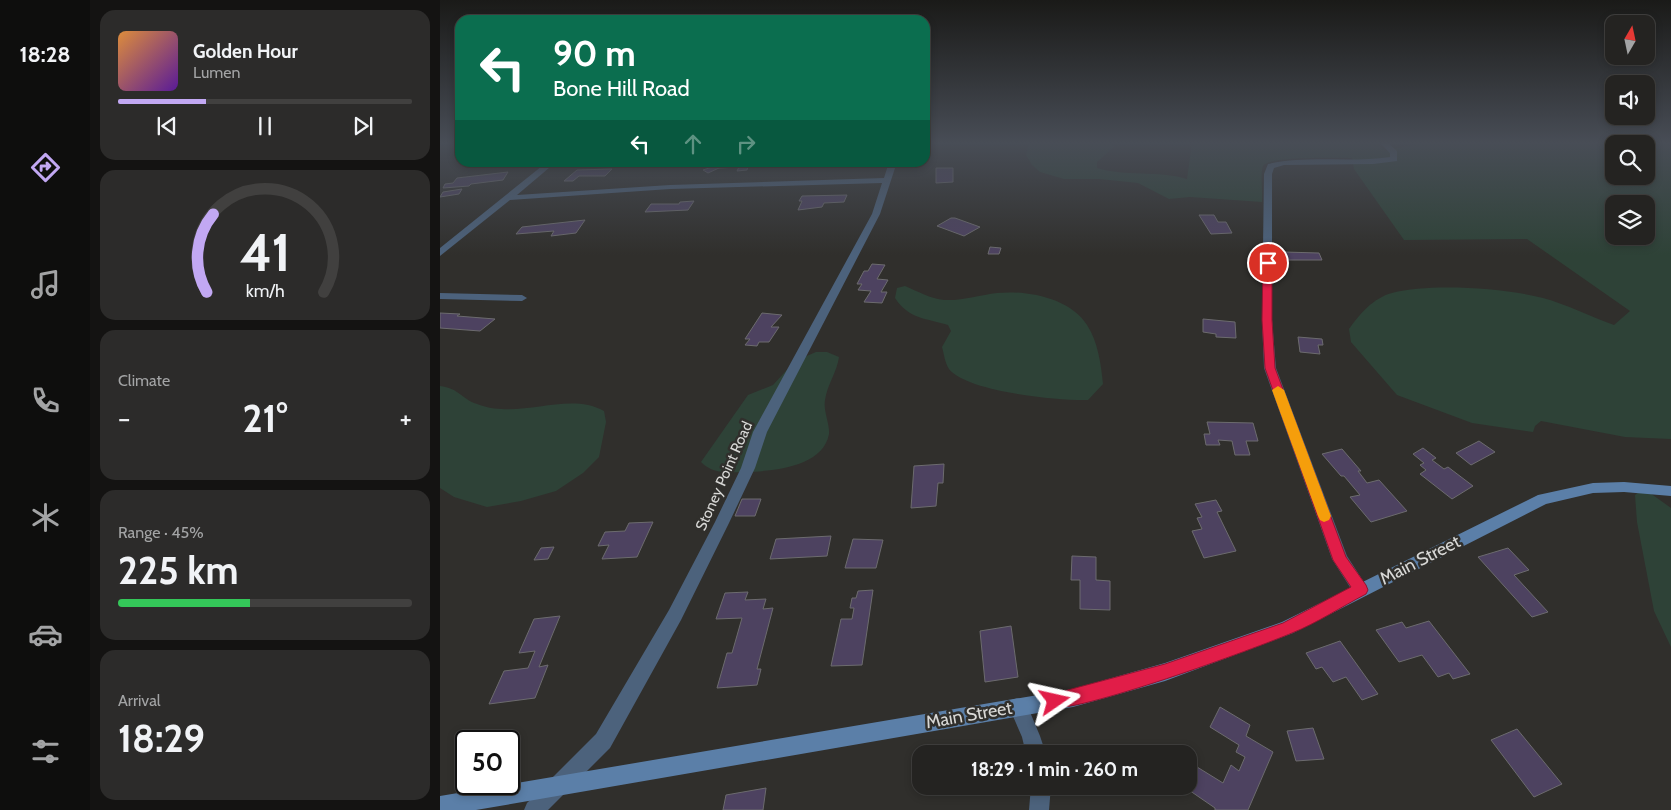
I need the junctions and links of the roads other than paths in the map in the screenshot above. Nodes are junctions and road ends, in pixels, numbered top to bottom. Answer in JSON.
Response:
{"nodes":[{"id":1,"x":530,"y":180,"type":"edge"},
{"id":2,"x":887,"y":180,"type":"joint"},
{"id":3,"x":1268,"y":180,"type":"edge"},
{"id":4,"x":508,"y":198,"type":"junction"},
{"id":5,"x":440,"y":253,"type":"edge"},
{"id":6,"x":440,"y":296,"type":"edge"},
{"id":7,"x":522,"y":298,"type":"dead end"},
{"id":8,"x":1671,"y":492,"type":"edge"},
{"id":9,"x":1361,"y":590,"type":"junction"},
{"id":10,"x":1018,"y":707,"type":"junction"},
{"id":11,"x":1034,"y":745,"type":"edge"},
{"id":12,"x":556,"y":785,"type":"junction"},
{"id":13,"x":1040,"y":795,"type":"edge"},
{"id":14,"x":440,"y":806,"type":"edge"},
{"id":15,"x":534,"y":810,"type":"edge"},
{"id":16,"x":1039,"y":810,"type":"edge"}],
"edges":[{"from":1,"to":4,"type":"street"},
{"from":2,"to":4,"type":"street"},
{"from":2,"to":12,"type":"street","name":"Stoney Point Road"},
{"from":3,"to":9,"type":"street"},
{"from":4,"to":5,"type":"street"},
{"from":6,"to":7,"type":"street"},
{"from":8,"to":9,"type":"main road","name":"Main Street"},
{"from":9,"to":10,"type":"main road","name":"Main Street"},
{"from":10,"to":11,"type":"street"},
{"from":10,"to":12,"type":"main road","name":"Main Street"},
{"from":12,"to":14,"type":"main road","name":"Main Street"},
{"from":12,"to":15,"type":"street","name":"Stoney Point Road"},
{"from":13,"to":16,"type":"street"}]}
